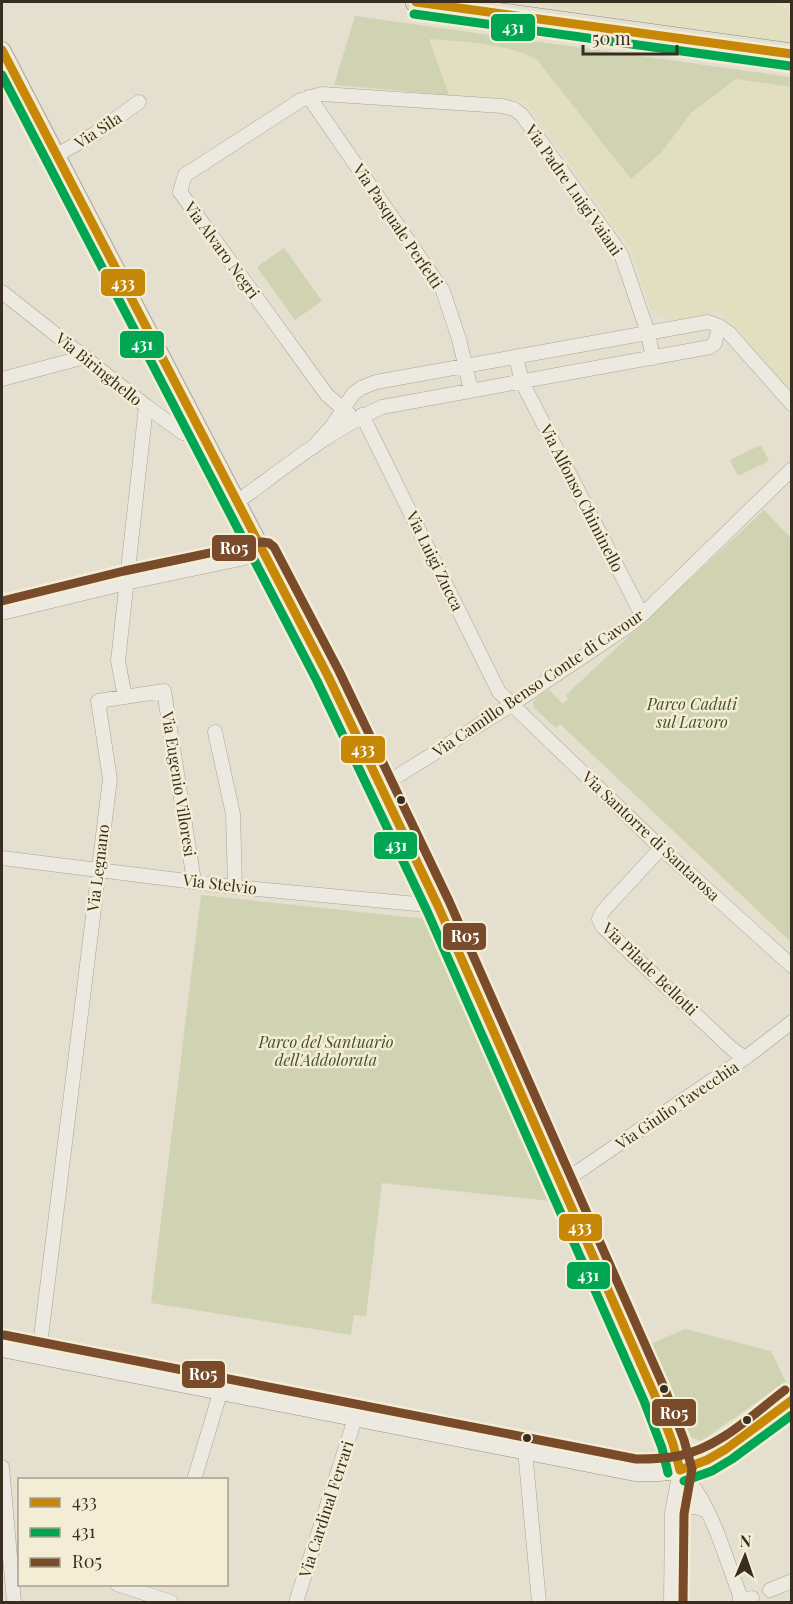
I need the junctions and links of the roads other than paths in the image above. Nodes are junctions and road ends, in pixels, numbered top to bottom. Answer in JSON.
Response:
{"nodes":[{"id":1,"x":416,"y":2,"type":"edge"},
{"id":2,"x":2,"y":50,"type":"edge"},
{"id":3,"x":792,"y":54,"type":"edge"},
{"id":4,"x":7,"y":76,"type":"edge"},
{"id":5,"x":309,"y":96,"type":"junction"},
{"id":6,"x":139,"y":102,"type":"dead end"},
{"id":7,"x":56,"y":156,"type":"junction"},
{"id":8,"x":2,"y":292,"type":"edge"},
{"id":9,"x":719,"y":326,"type":"junction"},
{"id":10,"x":648,"y":333,"type":"junction"},
{"id":11,"x":86,"y":357,"type":"junction"},
{"id":12,"x":516,"y":357,"type":"junction"},
{"id":13,"x":653,"y":358,"type":"junction"},
{"id":14,"x":466,"y":366,"type":"junction"},
{"id":15,"x":2,"y":379,"type":"edge"},
{"id":16,"x":522,"y":381,"type":"junction"},
{"id":17,"x":471,"y":390,"type":"junction"},
{"id":18,"x":353,"y":394,"type":"junction"},
{"id":19,"x":792,"y":404,"type":"edge"},
{"id":20,"x":146,"y":406,"type":"junction"},
{"id":21,"x":344,"y":409,"type":"junction"},
{"id":22,"x":362,"y":416,"type":"junction"},
{"id":23,"x":201,"y":436,"type":"junction"},
{"id":24,"x":317,"y":443,"type":"junction"},
{"id":25,"x":792,"y":469,"type":"edge"},
{"id":26,"x":237,"y":502,"type":"junction"},
{"id":27,"x":264,"y":554,"type":"junction"},
{"id":28,"x":126,"y":584,"type":"junction"},
{"id":29,"x":2,"y":613,"type":"edge"},
{"id":30,"x":642,"y":615,"type":"junction"},
{"id":31,"x":125,"y":697,"type":"junction"},
{"id":32,"x":511,"y":705,"type":"junction"},
{"id":33,"x":215,"y":732,"type":"dead end"},
{"id":34,"x":380,"y":787,"type":"junction"},
{"id":35,"x":661,"y":848,"type":"junction"},
{"id":36,"x":2,"y":858,"type":"edge"},
{"id":37,"x":97,"y":869,"type":"junction"},
{"id":38,"x":194,"y":881,"type":"junction"},
{"id":39,"x":236,"y":887,"type":"junction"},
{"id":40,"x":438,"y":906,"type":"junction"},
{"id":41,"x":792,"y":966,"type":"edge"},
{"id":42,"x":792,"y":1022,"type":"edge"},
{"id":43,"x":745,"y":1058,"type":"junction"},
{"id":44,"x":560,"y":1184,"type":"junction"},
{"id":45,"x":2,"y":1347,"type":"edge"},
{"id":46,"x":39,"y":1353,"type":"junction"},
{"id":47,"x":221,"y":1390,"type":"junction"},
{"id":48,"x":789,"y":1408,"type":"edge"},
{"id":49,"x":356,"y":1416,"type":"junction"},
{"id":50,"x":525,"y":1450,"type":"junction"},
{"id":51,"x":2,"y":1467,"type":"edge"},
{"id":52,"x":680,"y":1470,"type":"junction"},
{"id":53,"x":194,"y":1478,"type":"edge"},
{"id":54,"x":707,"y":1511,"type":"junction"},
{"id":55,"x":672,"y":1513,"type":"junction"},
{"id":56,"x":10,"y":1550,"type":"edge"},
{"id":57,"x":792,"y":1581,"type":"edge"},
{"id":58,"x":123,"y":1586,"type":"edge"},
{"id":59,"x":161,"y":1586,"type":"edge"},
{"id":60,"x":770,"y":1590,"type":"dead end"},
{"id":61,"x":158,"y":1598,"type":"junction"},
{"id":62,"x":746,"y":1600,"type":"edge"},
{"id":63,"x":14,"y":1602,"type":"edge"},
{"id":64,"x":171,"y":1602,"type":"edge"},
{"id":65,"x":296,"y":1602,"type":"edge"},
{"id":66,"x":539,"y":1602,"type":"edge"},
{"id":67,"x":671,"y":1602,"type":"edge"}],
"edges":[{"from":1,"to":3,"type":"main road"},
{"from":2,"to":4,"type":"street"},
{"from":4,"to":7,"type":"street"},
{"from":5,"to":10,"type":"street","name":"Via Padre Luigi Vaiani"},
{"from":5,"to":14,"type":"street","name":"Via Pasquale Perfetti"},
{"from":5,"to":21,"type":"street","name":"Via Alvaro Negri"},
{"from":6,"to":7,"type":"street","name":"Via Sila"},
{"from":7,"to":23,"type":"street"},
{"from":8,"to":11,"type":"street","name":"Via Biringhello"},
{"from":9,"to":10,"type":"street"},
{"from":9,"to":13,"type":"street"},
{"from":9,"to":19,"type":"street"},
{"from":10,"to":12,"type":"street"},
{"from":10,"to":13,"type":"street","name":"Via Padre Luigi Vaiani"},
{"from":11,"to":15,"type":"street"},
{"from":11,"to":20,"type":"street","name":"Via Biringhello"},
{"from":12,"to":14,"type":"street"},
{"from":12,"to":16,"type":"street","name":"Via Alfonso Chiminello"},
{"from":13,"to":16,"type":"street"},
{"from":14,"to":17,"type":"street","name":"Via Pasquale Perfetti"},
{"from":14,"to":18,"type":"street"},
{"from":16,"to":17,"type":"street"},
{"from":16,"to":30,"type":"street","name":"Via Alfonso Chiminello"},
{"from":17,"to":22,"type":"street"},
{"from":18,"to":21,"type":"street"},
{"from":18,"to":22,"type":"street"},
{"from":20,"to":23,"type":"street","name":"Via Biringhello"},
{"from":20,"to":28,"type":"street"},
{"from":21,"to":22,"type":"street"},
{"from":21,"to":24,"type":"street"},
{"from":22,"to":24,"type":"street"},
{"from":22,"to":32,"type":"street","name":"Via Luigi Zucca"},
{"from":23,"to":26,"type":"street"},
{"from":24,"to":26,"type":"street"},
{"from":25,"to":30,"type":"street","name":"Via Camillo Benso Conte di Cavour"},
{"from":26,"to":27,"type":"street"},
{"from":27,"to":28,"type":"street"},
{"from":27,"to":34,"type":"street"},
{"from":28,"to":29,"type":"street"},
{"from":28,"to":31,"type":"street"},
{"from":30,"to":32,"type":"street","name":"Via Camillo Benso Conte di Cavour"},
{"from":31,"to":37,"type":"street","name":"Via Legnano"},
{"from":31,"to":38,"type":"street","name":"Via Eugenio Villoresi"},
{"from":32,"to":34,"type":"street","name":"Via Camillo Benso Conte di Cavour"},
{"from":32,"to":35,"type":"street","name":"Via Santorre di Santarosa"},
{"from":33,"to":39,"type":"street"},
{"from":34,"to":40,"type":"street"},
{"from":35,"to":41,"type":"street","name":"Via Santorre di Santarosa"},
{"from":35,"to":43,"type":"street","name":"Via Pilade Bellotti"},
{"from":36,"to":37,"type":"street","name":"Via Stelvio"},
{"from":37,"to":38,"type":"street","name":"Via Stelvio"},
{"from":37,"to":46,"type":"street","name":"Via Legnano"},
{"from":38,"to":39,"type":"street","name":"Via Stelvio"},
{"from":39,"to":40,"type":"street","name":"Via Stelvio"},
{"from":40,"to":44,"type":"street"},
{"from":42,"to":43,"type":"street","name":"Via Giulio Tavecchia"},
{"from":43,"to":44,"type":"street","name":"Via Giulio Tavecchia"},
{"from":44,"to":52,"type":"street"},
{"from":45,"to":46,"type":"main road"},
{"from":46,"to":47,"type":"main road"},
{"from":47,"to":49,"type":"main road"},
{"from":47,"to":53,"type":"street"},
{"from":48,"to":52,"type":"main road"},
{"from":49,"to":50,"type":"main road"},
{"from":49,"to":65,"type":"street","name":"Via Cardinal Ferrari"},
{"from":50,"to":52,"type":"main road"},
{"from":50,"to":66,"type":"street"},
{"from":51,"to":56,"type":"street"},
{"from":52,"to":54,"type":"street"},
{"from":52,"to":55,"type":"street"},
{"from":54,"to":55,"type":"street"},
{"from":54,"to":62,"type":"street"},
{"from":55,"to":67,"type":"street"},
{"from":56,"to":63,"type":"street"},
{"from":57,"to":60,"type":"street"},
{"from":58,"to":61,"type":"street"},
{"from":59,"to":61,"type":"street"},
{"from":61,"to":64,"type":"street"}]}
